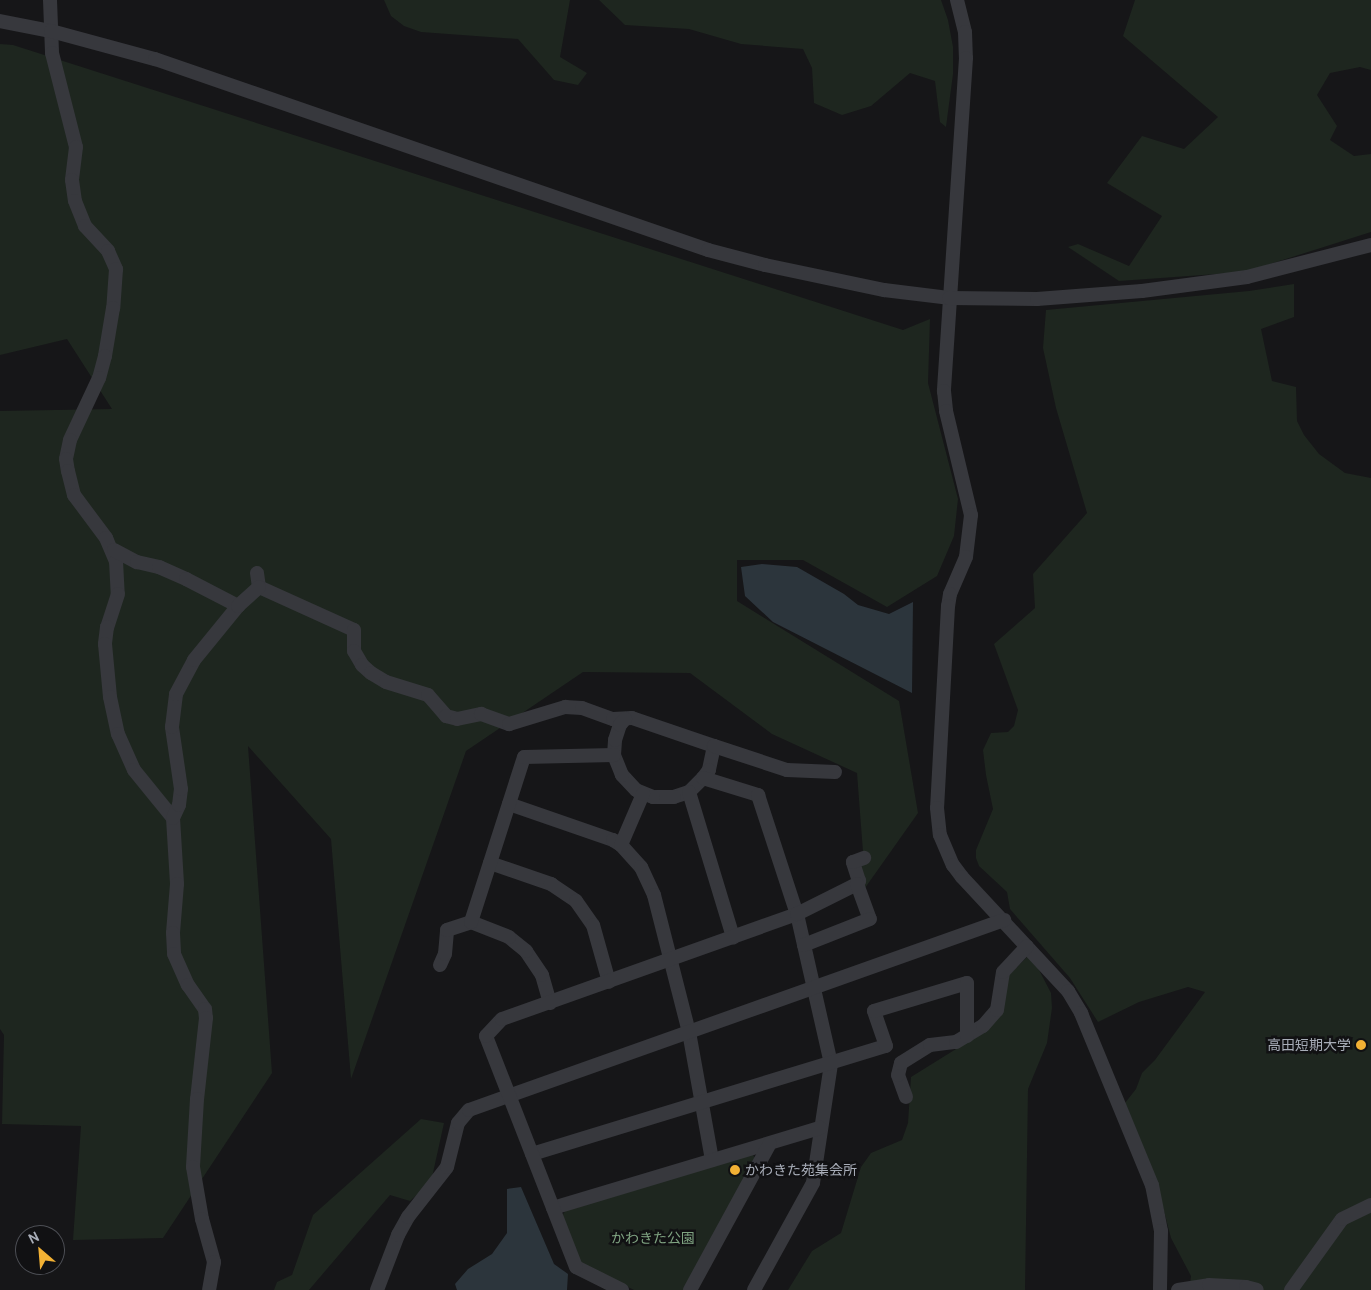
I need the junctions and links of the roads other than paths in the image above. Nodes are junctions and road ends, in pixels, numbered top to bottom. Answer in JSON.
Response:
{"nodes":[{"id":1,"x":50,"y":0,"type":"edge"},
{"id":2,"x":957,"y":0,"type":"edge"},
{"id":3,"x":0,"y":21,"type":"edge"},
{"id":4,"x":51,"y":31,"type":"junction"},
{"id":5,"x":1371,"y":245,"type":"edge"},
{"id":6,"x":950,"y":298,"type":"junction"},
{"id":7,"x":114,"y":550,"type":"junction"},
{"id":8,"x":238,"y":606,"type":"junction"},
{"id":9,"x":625,"y":719,"type":"junction"},
{"id":10,"x":714,"y":746,"type":"junction"},
{"id":11,"x":614,"y":756,"type":"junction"},
{"id":12,"x":835,"y":772,"type":"dead end"},
{"id":13,"x":704,"y":778,"type":"junction"},
{"id":14,"x":689,"y":792,"type":"junction"},
{"id":15,"x":643,"y":794,"type":"junction"},
{"id":16,"x":509,"y":804,"type":"junction"},
{"id":17,"x":173,"y":818,"type":"junction"},
{"id":18,"x":621,"y":845,"type":"junction"},
{"id":19,"x":864,"y":858,"type":"dead end"},
{"id":20,"x":490,"y":863,"type":"junction"},
{"id":21,"x":858,"y":884,"type":"junction"},
{"id":22,"x":797,"y":914,"type":"junction"},
{"id":23,"x":1004,"y":920,"type":"junction"},
{"id":24,"x":471,"y":922,"type":"junction"},
{"id":25,"x":733,"y":937,"type":"junction"},
{"id":26,"x":804,"y":945,"type":"junction"},
{"id":27,"x":1027,"y":946,"type":"junction"},
{"id":28,"x":670,"y":961,"type":"junction"},
{"id":29,"x":440,"y":965,"type":"dead end"},
{"id":30,"x":609,"y":982,"type":"junction"},
{"id":31,"x":814,"y":988,"type":"junction"},
{"id":32,"x":550,"y":1003,"type":"junction"},
{"id":33,"x":689,"y":1032,"type":"junction"},
{"id":34,"x":967,"y":1036,"type":"junction"},
{"id":35,"x":831,"y":1064,"type":"junction"},
{"id":36,"x":508,"y":1096,"type":"junction"},
{"id":37,"x":906,"y":1097,"type":"dead end"},
{"id":38,"x":702,"y":1102,"type":"junction"},
{"id":39,"x":820,"y":1128,"type":"junction"},
{"id":40,"x":770,"y":1143,"type":"junction"},
{"id":41,"x":532,"y":1154,"type":"junction"},
{"id":42,"x":712,"y":1160,"type":"junction"},
{"id":43,"x":1371,"y":1205,"type":"edge"},
{"id":44,"x":553,"y":1208,"type":"junction"},
{"id":45,"x":210,"y":1290,"type":"edge"},
{"id":46,"x":377,"y":1290,"type":"edge"},
{"id":47,"x":622,"y":1290,"type":"edge"},
{"id":48,"x":690,"y":1290,"type":"edge"},
{"id":49,"x":754,"y":1290,"type":"edge"},
{"id":50,"x":1160,"y":1290,"type":"edge"},
{"id":51,"x":1178,"y":1290,"type":"edge"},
{"id":52,"x":1257,"y":1290,"type":"edge"},
{"id":53,"x":1291,"y":1290,"type":"edge"}],
"edges":[{"from":1,"to":4,"type":"street"},
{"from":2,"to":6,"type":"street"},
{"from":3,"to":4,"type":"street"},
{"from":4,"to":6,"type":"street"},
{"from":4,"to":7,"type":"street"},
{"from":5,"to":6,"type":"street"},
{"from":6,"to":23,"type":"street"},
{"from":7,"to":8,"type":"street"},
{"from":7,"to":17,"type":"street"},
{"from":8,"to":9,"type":"street"},
{"from":8,"to":17,"type":"street"},
{"from":9,"to":10,"type":"street"},
{"from":9,"to":11,"type":"street"},
{"from":10,"to":12,"type":"street"},
{"from":10,"to":13,"type":"street"},
{"from":11,"to":15,"type":"street"},
{"from":11,"to":16,"type":"street"},
{"from":13,"to":14,"type":"street"},
{"from":13,"to":22,"type":"street"},
{"from":14,"to":15,"type":"street"},
{"from":14,"to":25,"type":"street"},
{"from":15,"to":18,"type":"street"},
{"from":16,"to":18,"type":"street"},
{"from":16,"to":20,"type":"street"},
{"from":17,"to":45,"type":"street"},
{"from":18,"to":28,"type":"street"},
{"from":19,"to":21,"type":"street"},
{"from":20,"to":24,"type":"street"},
{"from":20,"to":30,"type":"street"},
{"from":21,"to":22,"type":"street"},
{"from":21,"to":26,"type":"street"},
{"from":22,"to":25,"type":"street"},
{"from":22,"to":26,"type":"street"},
{"from":23,"to":27,"type":"street"},
{"from":23,"to":31,"type":"street"},
{"from":24,"to":29,"type":"street"},
{"from":24,"to":32,"type":"street"},
{"from":25,"to":28,"type":"street"},
{"from":26,"to":31,"type":"street"},
{"from":27,"to":34,"type":"street"},
{"from":27,"to":50,"type":"street"},
{"from":28,"to":30,"type":"street"},
{"from":28,"to":33,"type":"street"},
{"from":30,"to":32,"type":"street"},
{"from":31,"to":33,"type":"street"},
{"from":31,"to":35,"type":"street"},
{"from":32,"to":36,"type":"street"},
{"from":33,"to":36,"type":"street"},
{"from":33,"to":38,"type":"street"},
{"from":34,"to":35,"type":"street"},
{"from":34,"to":37,"type":"street"},
{"from":35,"to":38,"type":"street"},
{"from":35,"to":39,"type":"street"},
{"from":36,"to":41,"type":"street"},
{"from":36,"to":46,"type":"street"},
{"from":38,"to":41,"type":"street"},
{"from":38,"to":42,"type":"street"},
{"from":39,"to":40,"type":"street"},
{"from":39,"to":49,"type":"street"},
{"from":40,"to":42,"type":"street"},
{"from":40,"to":48,"type":"street"},
{"from":41,"to":44,"type":"street"},
{"from":42,"to":44,"type":"street"},
{"from":43,"to":53,"type":"street"},
{"from":44,"to":47,"type":"street"},
{"from":51,"to":52,"type":"street"}]}
